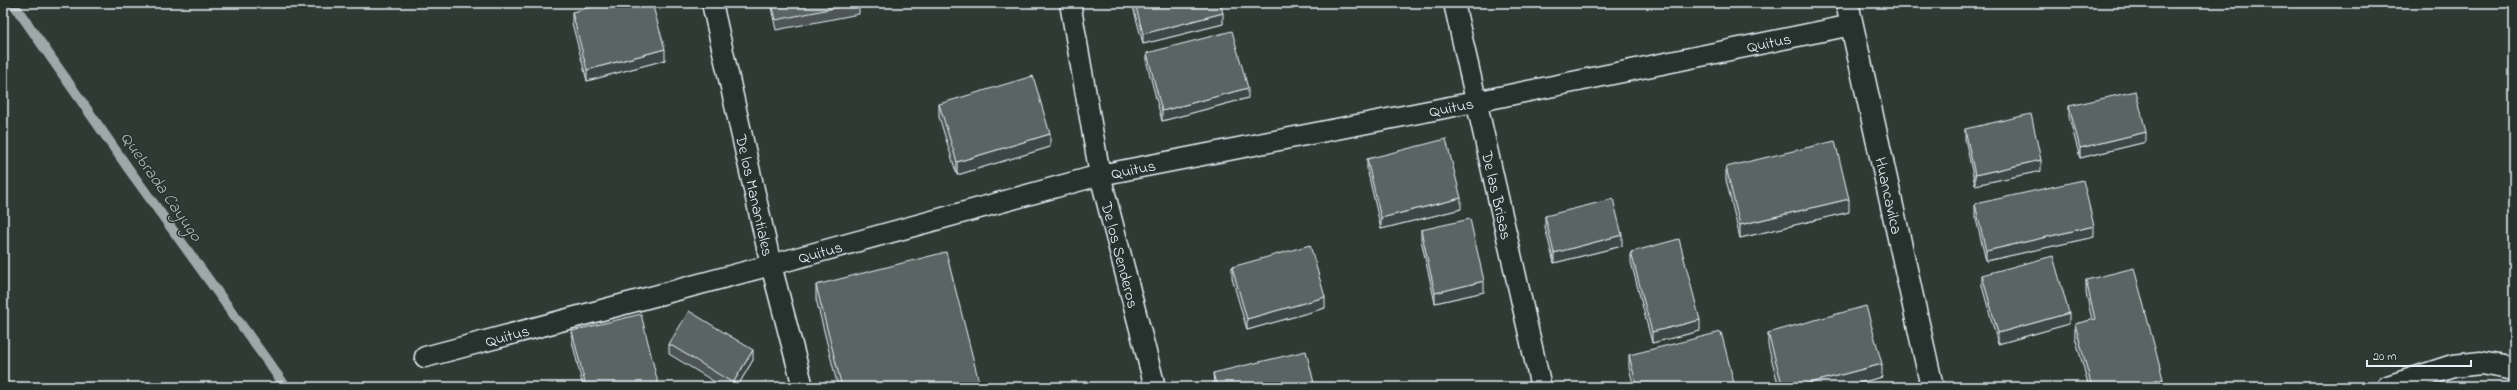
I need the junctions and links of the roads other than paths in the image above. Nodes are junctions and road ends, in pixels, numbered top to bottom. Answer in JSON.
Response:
{"nodes":[{"id":1,"x":712,"y":3,"type":"edge"},
{"id":2,"x":1070,"y":3,"type":"edge"},
{"id":3,"x":1454,"y":3,"type":"edge"},
{"id":4,"x":1847,"y":3,"type":"edge"},
{"id":5,"x":1852,"y":25,"type":"junction"},
{"id":6,"x":1475,"y":102,"type":"junction"},
{"id":7,"x":1100,"y":174,"type":"junction"},
{"id":8,"x":771,"y":266,"type":"junction"},
{"id":9,"x":425,"y":357,"type":"dead end"},
{"id":10,"x":2514,"y":369,"type":"edge"},
{"id":11,"x":803,"y":387,"type":"edge"},
{"id":12,"x":1155,"y":387,"type":"edge"},
{"id":13,"x":1541,"y":387,"type":"edge"},
{"id":14,"x":1932,"y":387,"type":"edge"},
{"id":15,"x":2388,"y":387,"type":"edge"}],
"edges":[{"from":1,"to":8,"type":"lane","name":"De los Manantiales"},
{"from":2,"to":7,"type":"lane","name":"De los Senderos"},
{"from":3,"to":6,"type":"lane","name":"De las Brisas"},
{"from":4,"to":5,"type":"street","name":"Huancavilca"},
{"from":5,"to":6,"type":"lane","name":"Quitus"},
{"from":5,"to":14,"type":"street","name":"Huancavilca"},
{"from":6,"to":7,"type":"lane","name":"Quitus"},
{"from":6,"to":13,"type":"lane","name":"De las Brisas"},
{"from":7,"to":8,"type":"lane","name":"Quitus"},
{"from":7,"to":12,"type":"lane","name":"De los Senderos"},
{"from":8,"to":9,"type":"lane","name":"Quitus"},
{"from":8,"to":11,"type":"lane","name":"De los Manantiales"},
{"from":10,"to":15,"type":"street"}]}
